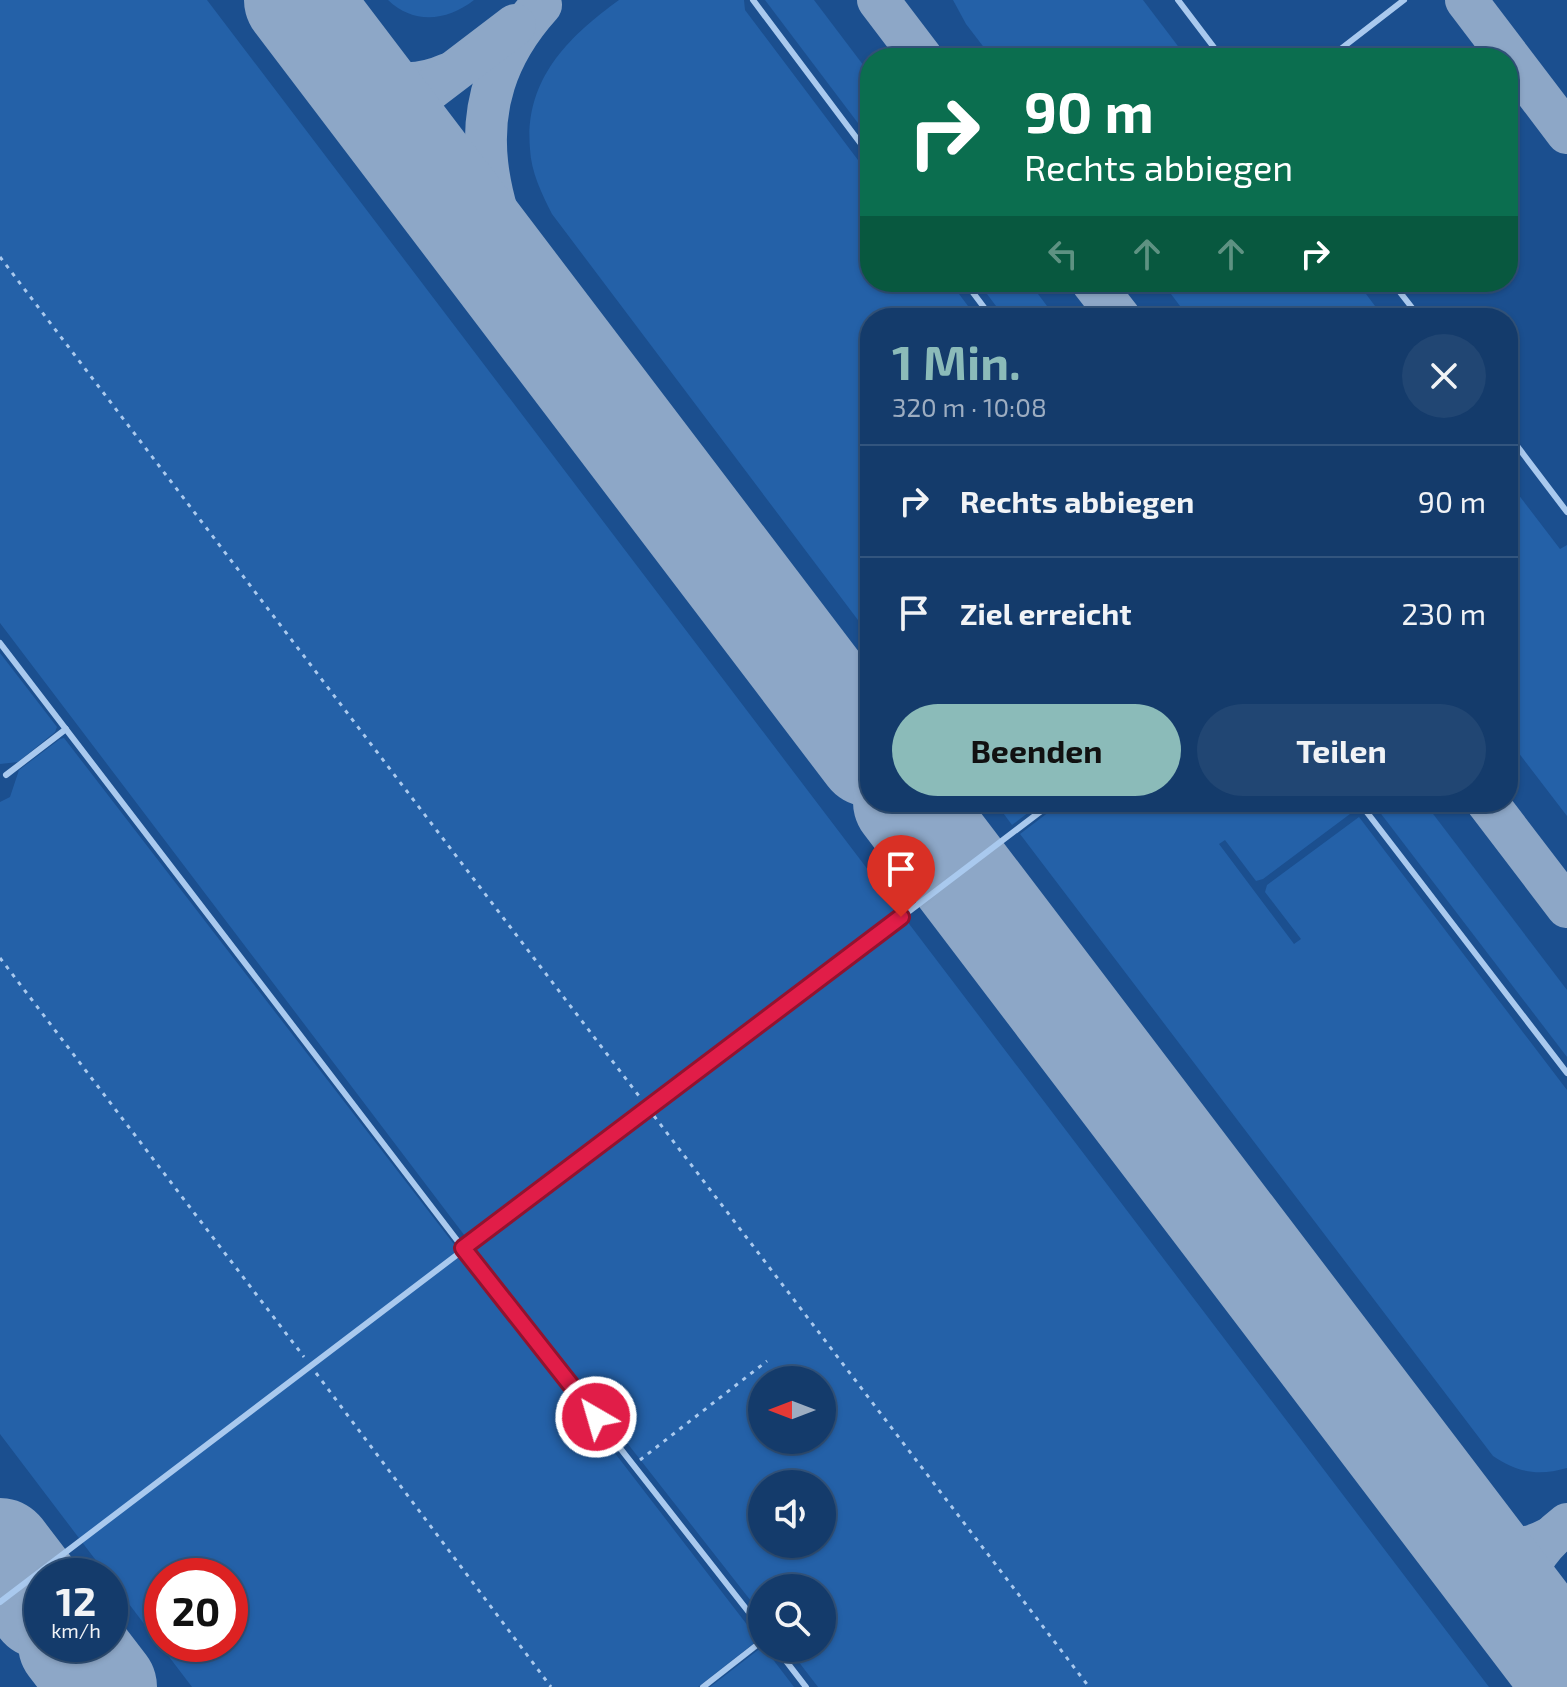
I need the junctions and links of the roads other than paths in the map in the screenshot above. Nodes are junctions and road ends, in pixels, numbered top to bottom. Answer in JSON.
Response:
{"nodes":[{"id":1,"x":753,"y":0,"type":"edge"},
{"id":2,"x":1178,"y":0,"type":"edge"},
{"id":3,"x":1404,"y":0,"type":"edge"},
{"id":4,"x":1214,"y":48,"type":"edge"},
{"id":5,"x":1342,"y":48,"type":"edge"},
{"id":6,"x":860,"y":143,"type":"edge"},
{"id":7,"x":1400,"y":292,"type":"edge"},
{"id":8,"x":1412,"y":308,"type":"edge"},
{"id":9,"x":1518,"y":447,"type":"edge"},
{"id":10,"x":1567,"y":512,"type":"edge"},
{"id":11,"x":0,"y":643,"type":"edge"},
{"id":12,"x":66,"y":729,"type":"junction"},
{"id":13,"x":6,"y":775,"type":"dead end"},
{"id":14,"x":1040,"y":812,"type":"edge"},
{"id":15,"x":1367,"y":812,"type":"edge"},
{"id":16,"x":1567,"y":1073,"type":"edge"},
{"id":17,"x":463,"y":1248,"type":"junction"},
{"id":18,"x":0,"y":1602,"type":"edge"},
{"id":19,"x":748,"y":1611,"type":"edge"},
{"id":20,"x":748,"y":1652,"type":"edge"},
{"id":21,"x":787,"y":1662,"type":"edge"},
{"id":22,"x":703,"y":1687,"type":"edge"},
{"id":23,"x":806,"y":1687,"type":"edge"}],
"edges":[{"from":1,"to":6,"type":"lane"},
{"from":2,"to":4,"type":"lane"},
{"from":3,"to":5,"type":"lane"},
{"from":7,"to":8,"type":"lane"},
{"from":9,"to":10,"type":"lane"},
{"from":11,"to":12,"type":"lane"},
{"from":12,"to":13,"type":"lane"},
{"from":12,"to":17,"type":"lane"},
{"from":14,"to":17,"type":"lane"},
{"from":15,"to":16,"type":"lane"},
{"from":17,"to":18,"type":"lane"},
{"from":17,"to":19,"type":"lane"},
{"from":20,"to":22,"type":"lane"},
{"from":21,"to":23,"type":"lane"}]}
